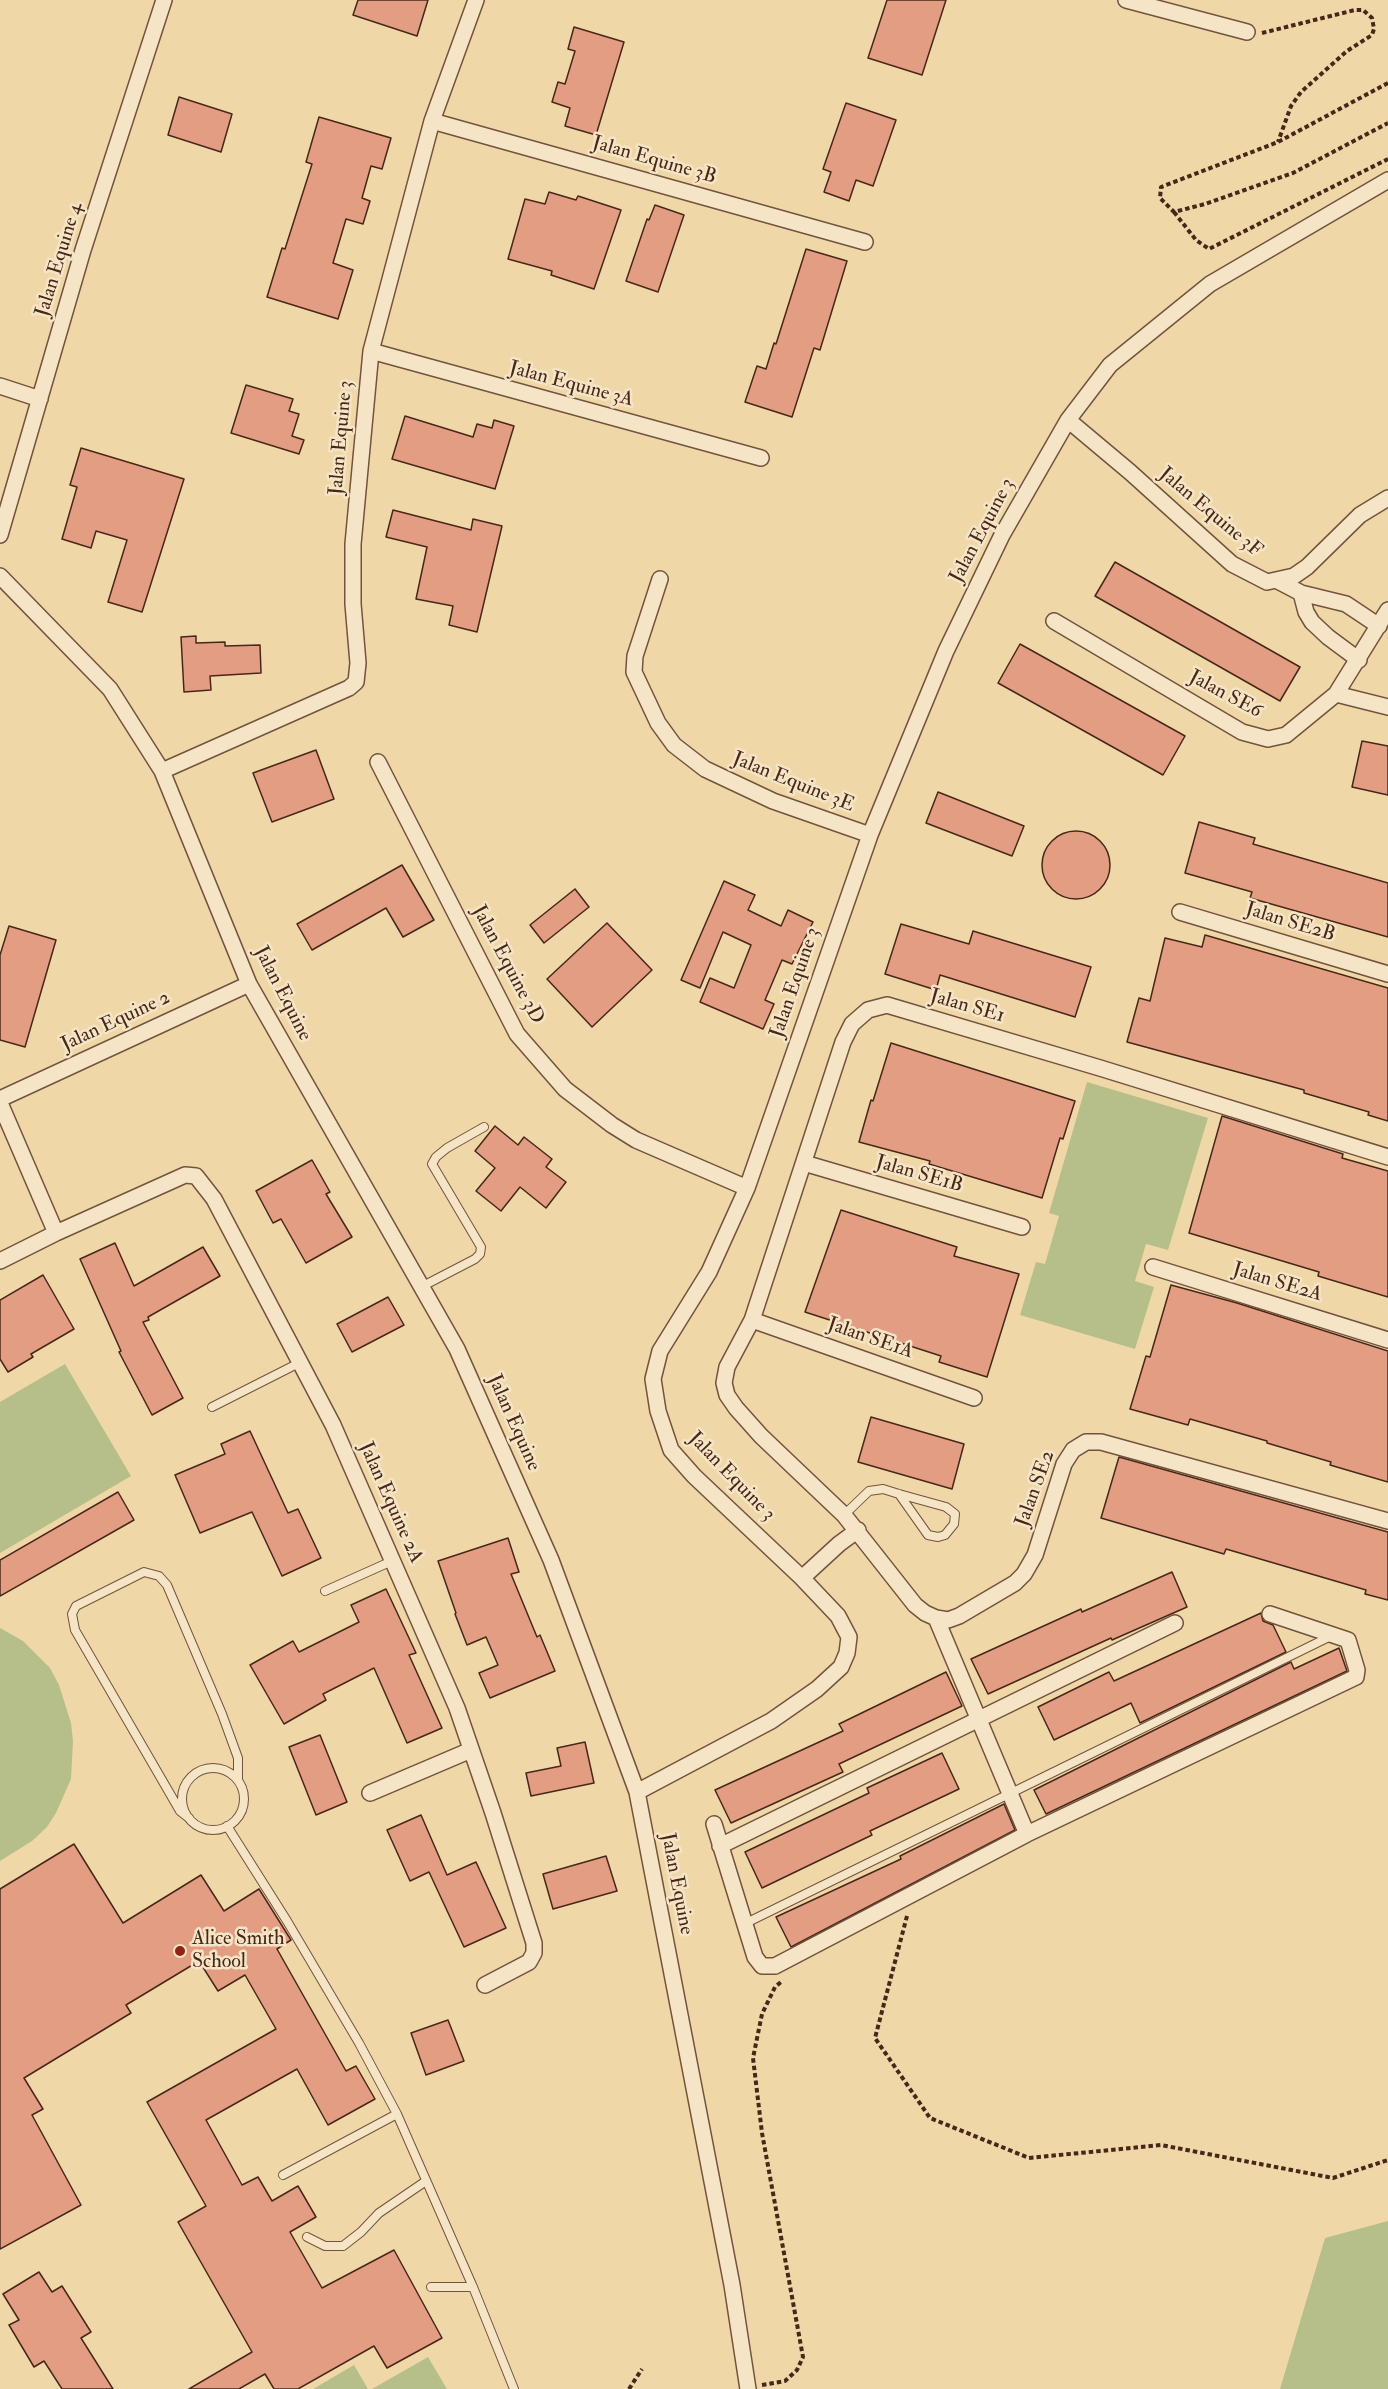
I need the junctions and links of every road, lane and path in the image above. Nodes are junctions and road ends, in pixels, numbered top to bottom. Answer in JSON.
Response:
{"nodes":[{"id":1,"x":164,"y":0,"type":"edge"},
{"id":2,"x":476,"y":0,"type":"edge"},
{"id":3,"x":1126,"y":0,"type":"edge"},
{"id":4,"x":1246,"y":32,"type":"joint"},
{"id":5,"x":1388,"y":84,"type":"edge"},
{"id":6,"x":432,"y":121,"type":"junction"},
{"id":7,"x":1388,"y":123,"type":"edge"},
{"id":8,"x":1278,"y":142,"type":"junction"},
{"id":9,"x":1388,"y":159,"type":"edge"},
{"id":10,"x":1388,"y":180,"type":"edge"},
{"id":11,"x":1174,"y":212,"type":"junction"},
{"id":12,"x":865,"y":242,"type":"dead end"},
{"id":13,"x":370,"y":351,"type":"junction"},
{"id":14,"x":0,"y":386,"type":"edge"},
{"id":15,"x":40,"y":399,"type":"junction"},
{"id":16,"x":1068,"y":420,"type":"junction"},
{"id":17,"x":761,"y":458,"type":"dead end"},
{"id":18,"x":1388,"y":498,"type":"edge"},
{"id":19,"x":0,"y":535,"type":"edge"},
{"id":20,"x":0,"y":576,"type":"edge"},
{"id":21,"x":660,"y":579,"type":"dead end"},
{"id":22,"x":1278,"y":581,"type":"junction"},
{"id":23,"x":1301,"y":593,"type":"junction"},
{"id":24,"x":1388,"y":610,"type":"edge"},
{"id":25,"x":1054,"y":621,"type":"dead end"},
{"id":26,"x":1379,"y":626,"type":"junction"},
{"id":27,"x":1359,"y":660,"type":"junction"},
{"id":28,"x":1336,"y":694,"type":"junction"},
{"id":29,"x":1388,"y":706,"type":"edge"},
{"id":30,"x":378,"y":762,"type":"dead end"},
{"id":31,"x":162,"y":771,"type":"junction"},
{"id":32,"x":870,"y":836,"type":"junction"},
{"id":33,"x":1180,"y":912,"type":"dead end"},
{"id":34,"x":1388,"y":974,"type":"edge"},
{"id":35,"x":249,"y":984,"type":"junction"},
{"id":36,"x":0,"y":1101,"type":"edge"},
{"id":37,"x":484,"y":1127,"type":"dead end"},
{"id":38,"x":1388,"y":1157,"type":"edge"},
{"id":39,"x":804,"y":1163,"type":"junction"},
{"id":40,"x":747,"y":1188,"type":"junction"},
{"id":41,"x":1022,"y":1227,"type":"dead end"},
{"id":42,"x":56,"y":1233,"type":"junction"},
{"id":43,"x":0,"y":1261,"type":"edge"},
{"id":44,"x":1153,"y":1267,"type":"dead end"},
{"id":45,"x":422,"y":1287,"type":"junction"},
{"id":46,"x":749,"y":1327,"type":"junction"},
{"id":47,"x":1388,"y":1340,"type":"edge"},
{"id":48,"x":301,"y":1362,"type":"junction"},
{"id":49,"x":974,"y":1398,"type":"dead end"},
{"id":50,"x":212,"y":1407,"type":"dead end"},
{"id":51,"x":899,"y":1494,"type":"junction"},
{"id":52,"x":844,"y":1515,"type":"junction"},
{"id":53,"x":1388,"y":1521,"type":"edge"},
{"id":54,"x":858,"y":1530,"type":"junction"},
{"id":55,"x":392,"y":1561,"type":"junction"},
{"id":56,"x":802,"y":1578,"type":"junction"},
{"id":57,"x":325,"y":1591,"type":"dead end"},
{"id":58,"x":1270,"y":1614,"type":"dead end"},
{"id":59,"x":936,"y":1618,"type":"junction"},
{"id":60,"x":1175,"y":1623,"type":"dead end"},
{"id":61,"x":1335,"y":1634,"type":"junction"},
{"id":62,"x":979,"y":1719,"type":"junction"},
{"id":63,"x":471,"y":1750,"type":"junction"},
{"id":64,"x":238,"y":1780,"type":"junction"},
{"id":65,"x":637,"y":1792,"type":"junction"},
{"id":66,"x":370,"y":1793,"type":"dead end"},
{"id":67,"x":1010,"y":1794,"type":"junction"},
{"id":68,"x":189,"y":1818,"type":"junction"},
{"id":69,"x":714,"y":1824,"type":"dead end"},
{"id":70,"x":227,"y":1826,"type":"junction"},
{"id":71,"x":1027,"y":1834,"type":"junction"},
{"id":72,"x":720,"y":1846,"type":"junction"},
{"id":73,"x":898,"y":1917,"type":"dead end"},
{"id":74,"x":743,"y":1924,"type":"junction"},
{"id":75,"x":783,"y":1980,"type":"dead end"},
{"id":76,"x":485,"y":1984,"type":"dead end"},
{"id":77,"x":397,"y":2114,"type":"junction"},
{"id":78,"x":1388,"y":2160,"type":"edge"},
{"id":79,"x":283,"y":2175,"type":"dead end"},
{"id":80,"x":426,"y":2181,"type":"junction"},
{"id":81,"x":307,"y":2237,"type":"dead end"},
{"id":82,"x":431,"y":2287,"type":"dead end"},
{"id":83,"x":473,"y":2287,"type":"junction"},
{"id":84,"x":642,"y":2369,"type":"dead end"},
{"id":85,"x":514,"y":2389,"type":"edge"},
{"id":86,"x":629,"y":2389,"type":"edge"},
{"id":87,"x":748,"y":2389,"type":"edge"}],
"edges":[{"from":1,"to":15,"type":"street","name":"Jalan Equine 4"},
{"from":2,"to":6,"type":"street","name":"Jalan Equine 3"},
{"from":3,"to":4,"type":"street"},
{"from":4,"to":8,"type":"path"},
{"from":5,"to":8,"type":"path"},
{"from":6,"to":12,"type":"street","name":"Jalan Equine 3B"},
{"from":6,"to":13,"type":"street","name":"Jalan Equine 3"},
{"from":7,"to":11,"type":"path"},
{"from":8,"to":11,"type":"path"},
{"from":9,"to":11,"type":"path"},
{"from":10,"to":16,"type":"street","name":"Jalan Equine 3"},
{"from":13,"to":17,"type":"street","name":"Jalan Equine 3A"},
{"from":13,"to":31,"type":"street","name":"Jalan Equine 3"},
{"from":14,"to":15,"type":"street"},
{"from":15,"to":19,"type":"street","name":"Jalan Equine 4"},
{"from":16,"to":22,"type":"street","name":"Jalan Equine 3F"},
{"from":16,"to":32,"type":"street","name":"Jalan Equine 3"},
{"from":18,"to":22,"type":"street"},
{"from":20,"to":31,"type":"street","name":"Jalan Equine"},
{"from":21,"to":32,"type":"street","name":"Jalan Equine 3E"},
{"from":22,"to":23,"type":"street","name":"Jalan Equine 3F"},
{"from":23,"to":26,"type":"street","name":"Jalan Equine 3F"},
{"from":23,"to":27,"type":"street"},
{"from":24,"to":26,"type":"street","name":"Jalan SE6"},
{"from":25,"to":28,"type":"street","name":"Jalan SE6"},
{"from":26,"to":27,"type":"street","name":"Jalan SE6"},
{"from":27,"to":28,"type":"street","name":"Jalan SE6"},
{"from":28,"to":29,"type":"street"},
{"from":30,"to":40,"type":"street","name":"Jalan Equine 3D"},
{"from":31,"to":35,"type":"street","name":"Jalan Equine"},
{"from":32,"to":40,"type":"street","name":"Jalan Equine 3"},
{"from":33,"to":34,"type":"street","name":"Jalan SE2B"},
{"from":35,"to":36,"type":"street","name":"Jalan Equine 2"},
{"from":35,"to":45,"type":"street","name":"Jalan Equine"},
{"from":36,"to":42,"type":"street"},
{"from":37,"to":45,"type":"lane"},
{"from":38,"to":39,"type":"street","name":"Jalan SE1"},
{"from":39,"to":41,"type":"street","name":"Jalan SE1B"},
{"from":39,"to":46,"type":"street","name":"Jalan SE1"},
{"from":40,"to":56,"type":"street","name":"Jalan Equine 3"},
{"from":42,"to":43,"type":"street"},
{"from":42,"to":48,"type":"street","name":"Jalan Equine 2A"},
{"from":44,"to":47,"type":"street","name":"Jalan SE2A"},
{"from":45,"to":65,"type":"street","name":"Jalan Equine"},
{"from":46,"to":49,"type":"street","name":"Jalan SE1A"},
{"from":46,"to":52,"type":"street","name":"Jalan SE1"},
{"from":48,"to":50,"type":"lane"},
{"from":48,"to":55,"type":"street","name":"Jalan Equine 2A"},
{"from":51,"to":51,"type":"lane"},
{"from":51,"to":52,"type":"lane"},
{"from":52,"to":54,"type":"street","name":"Jalan SE1"},
{"from":53,"to":59,"type":"street","name":"Jalan SE2"},
{"from":54,"to":56,"type":"street"},
{"from":54,"to":59,"type":"street"},
{"from":55,"to":57,"type":"lane"},
{"from":55,"to":63,"type":"street","name":"Jalan Equine 2A"},
{"from":56,"to":65,"type":"street","name":"Jalan Equine 3"},
{"from":58,"to":61,"type":"street"},
{"from":59,"to":62,"type":"street"},
{"from":60,"to":62,"type":"street"},
{"from":61,"to":67,"type":"lane"},
{"from":61,"to":71,"type":"street"},
{"from":62,"to":67,"type":"street"},
{"from":62,"to":72,"type":"street"},
{"from":63,"to":66,"type":"street"},
{"from":63,"to":76,"type":"street","name":"Jalan Equine 2A"},
{"from":64,"to":68,"type":"lane"},
{"from":64,"to":68,"type":"lane"},
{"from":64,"to":70,"type":"lane"},
{"from":65,"to":87,"type":"street","name":"Jalan Equine"},
{"from":67,"to":71,"type":"street"},
{"from":67,"to":74,"type":"lane"},
{"from":68,"to":70,"type":"lane"},
{"from":69,"to":72,"type":"street"},
{"from":70,"to":77,"type":"lane"},
{"from":71,"to":74,"type":"street"},
{"from":72,"to":74,"type":"street"},
{"from":73,"to":78,"type":"path"},
{"from":75,"to":87,"type":"path"},
{"from":77,"to":79,"type":"lane"},
{"from":77,"to":80,"type":"lane"},
{"from":80,"to":81,"type":"lane"},
{"from":80,"to":83,"type":"lane"},
{"from":82,"to":83,"type":"lane"},
{"from":83,"to":85,"type":"lane"},
{"from":84,"to":86,"type":"path"}]}
